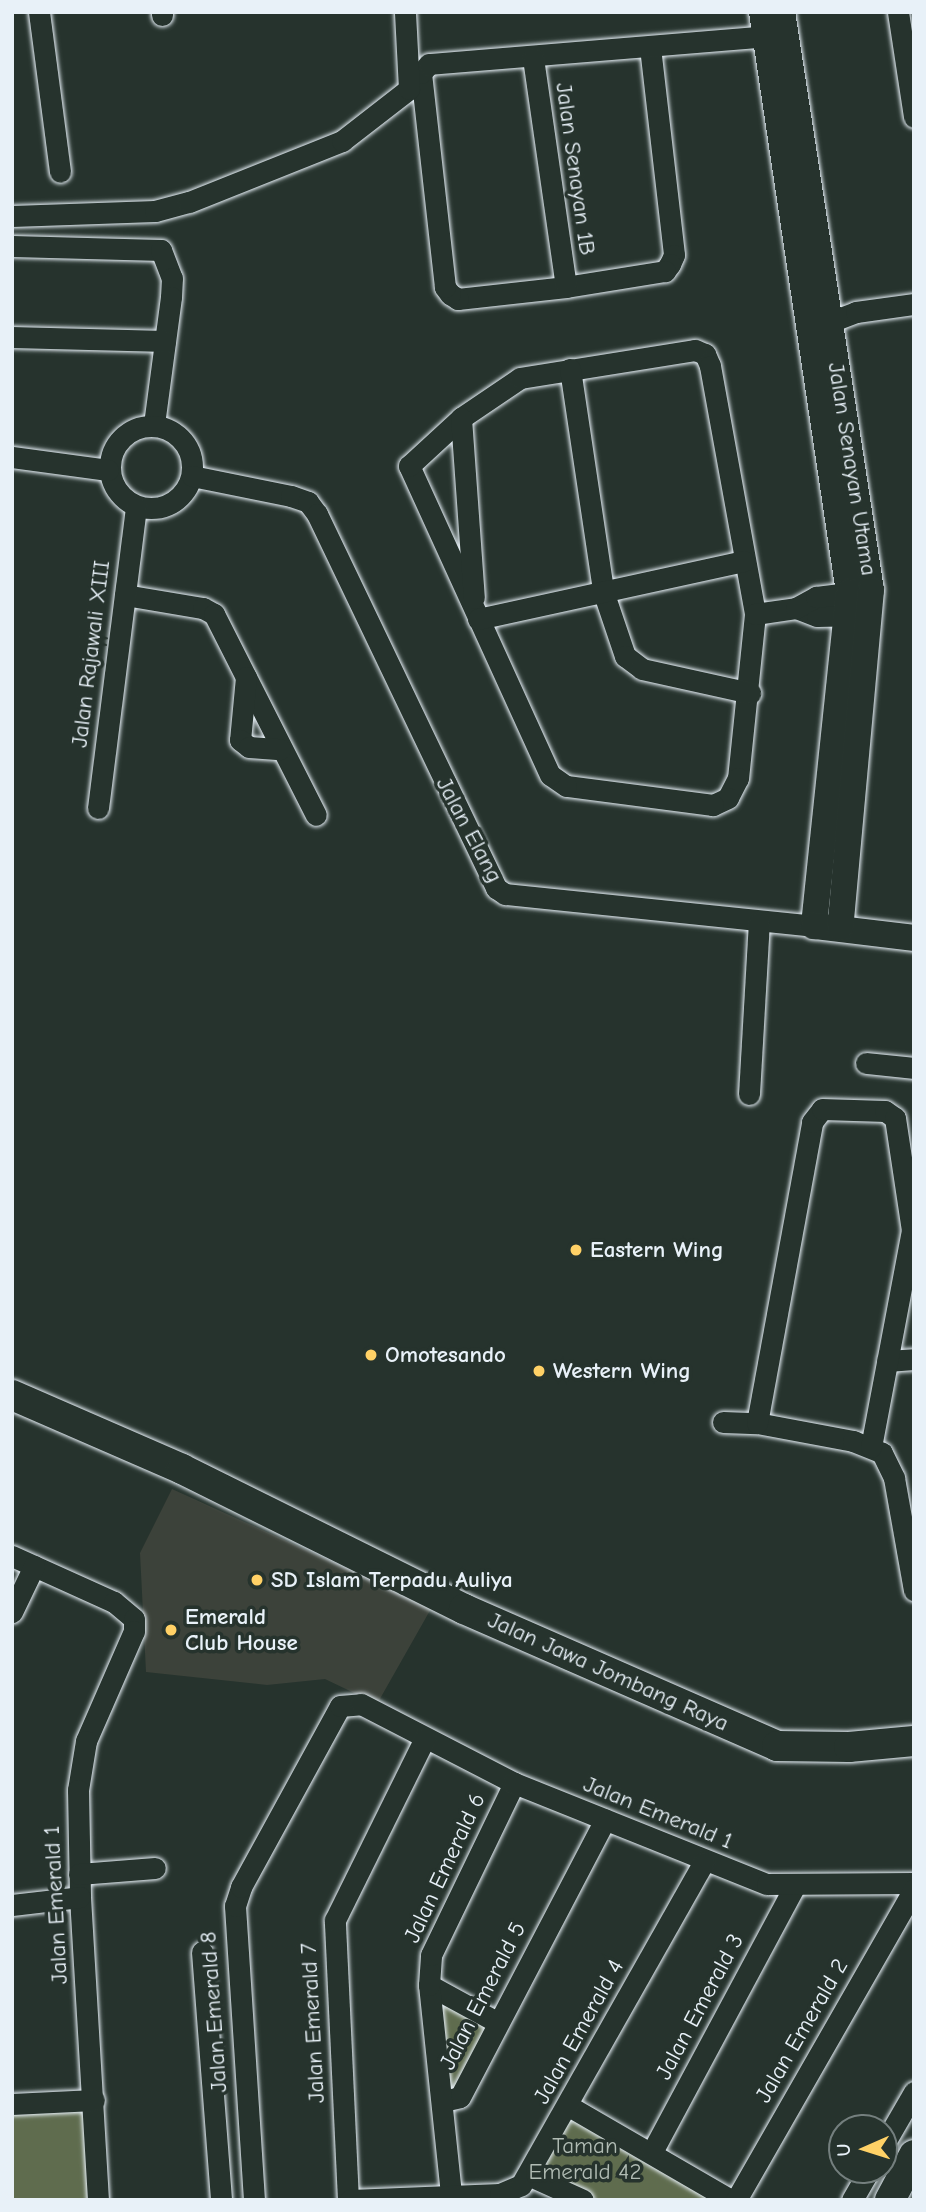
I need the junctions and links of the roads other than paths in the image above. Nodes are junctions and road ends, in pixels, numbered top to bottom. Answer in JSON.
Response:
{"nodes":[{"id":1,"x":39,"y":12,"type":"edge"},
{"id":2,"x":405,"y":12,"type":"edge"},
{"id":3,"x":898,"y":12,"type":"edge"},
{"id":4,"x":774,"y":24,"type":"edge"},
{"id":5,"x":650,"y":47,"type":"junction"},
{"id":6,"x":533,"y":58,"type":"junction"},
{"id":7,"x":914,"y":117,"type":"edge"},
{"id":8,"x":60,"y":172,"type":"dead end"},
{"id":9,"x":12,"y":216,"type":"edge"},
{"id":10,"x":12,"y":246,"type":"edge"},
{"id":11,"x":566,"y":287,"type":"junction"},
{"id":12,"x":914,"y":304,"type":"edge"},
{"id":13,"x":828,"y":315,"type":"junction"},
{"id":14,"x":12,"y":337,"type":"edge"},
{"id":15,"x":165,"y":341,"type":"junction"},
{"id":16,"x":570,"y":369,"type":"junction"},
{"id":17,"x":461,"y":418,"type":"junction"},
{"id":18,"x":154,"y":424,"type":"junction"},
{"id":19,"x":12,"y":457,"type":"edge"},
{"id":20,"x":108,"y":470,"type":"junction"},
{"id":21,"x":192,"y":476,"type":"junction"},
{"id":22,"x":136,"y":507,"type":"junction"},
{"id":23,"x":744,"y":561,"type":"junction"},
{"id":24,"x":603,"y":591,"type":"junction"},
{"id":25,"x":125,"y":595,"type":"junction"},
{"id":26,"x":860,"y":603,"type":"junction"},
{"id":27,"x":477,"y":614,"type":"junction"},
{"id":28,"x":755,"y":614,"type":"junction"},
{"id":29,"x":246,"y":675,"type":"junction"},
{"id":30,"x":750,"y":693,"type":"junction"},
{"id":31,"x":280,"y":749,"type":"junction"},
{"id":32,"x":98,"y":808,"type":"dead end"},
{"id":33,"x":316,"y":815,"type":"dead end"},
{"id":34,"x":759,"y":922,"type":"junction"},
{"id":35,"x":827,"y":927,"type":"junction"},
{"id":36,"x":914,"y":938,"type":"edge"},
{"id":37,"x":866,"y":1063,"type":"dead end"},
{"id":38,"x":914,"y":1068,"type":"edge"},
{"id":39,"x":749,"y":1094,"type":"dead end"},
{"id":40,"x":913,"y":1235,"type":"edge"},
{"id":41,"x":914,"y":1359,"type":"edge"},
{"id":42,"x":887,"y":1361,"type":"junction"},
{"id":43,"x":12,"y":1395,"type":"edge"},
{"id":44,"x":723,"y":1422,"type":"dead end"},
{"id":45,"x":757,"y":1423,"type":"junction"},
{"id":46,"x":871,"y":1447,"type":"junction"},
{"id":47,"x":904,"y":1475,"type":"edge"},
{"id":48,"x":12,"y":1556,"type":"edge"},
{"id":49,"x":34,"y":1566,"type":"junction"},
{"id":50,"x":914,"y":1590,"type":"edge"},
{"id":51,"x":12,"y":1612,"type":"edge"},
{"id":52,"x":361,"y":1704,"type":"joint"},
{"id":53,"x":425,"y":1738,"type":"junction"},
{"id":54,"x":914,"y":1741,"type":"edge"},
{"id":55,"x":514,"y":1783,"type":"junction"},
{"id":56,"x":605,"y":1820,"type":"junction"},
{"id":57,"x":704,"y":1862,"type":"junction"},
{"id":58,"x":155,"y":1868,"type":"dead end"},
{"id":59,"x":79,"y":1874,"type":"junction"},
{"id":60,"x":914,"y":1883,"type":"edge"},
{"id":61,"x":794,"y":1887,"type":"junction"},
{"id":62,"x":914,"y":1889,"type":"edge"},
{"id":63,"x":80,"y":1897,"type":"junction"},
{"id":64,"x":12,"y":1905,"type":"edge"},
{"id":65,"x":202,"y":1952,"type":"dead end"},
{"id":66,"x":429,"y":1985,"type":"junction"},
{"id":67,"x":497,"y":2022,"type":"junction"},
{"id":68,"x":914,"y":2092,"type":"edge"},
{"id":69,"x":94,"y":2100,"type":"junction"},
{"id":70,"x":443,"y":2101,"type":"junction"},
{"id":71,"x":12,"y":2104,"type":"edge"},
{"id":72,"x":567,"y":2105,"type":"junction"},
{"id":73,"x":898,"y":2120,"type":"edge"},
{"id":74,"x":652,"y":2152,"type":"junction"},
{"id":75,"x":914,"y":2155,"type":"edge"},
{"id":76,"x":528,"y":2175,"type":"junction"},
{"id":77,"x":861,"y":2184,"type":"edge"},
{"id":78,"x":451,"y":2194,"type":"junction"},
{"id":79,"x":253,"y":2197,"type":"edge"},
{"id":80,"x":98,"y":2200,"type":"edge"},
{"id":81,"x":220,"y":2200,"type":"edge"},
{"id":82,"x":349,"y":2200,"type":"edge"},
{"id":83,"x":583,"y":2200,"type":"edge"},
{"id":84,"x":733,"y":2200,"type":"edge"},
{"id":85,"x":852,"y":2200,"type":"edge"},
{"id":86,"x":890,"y":2200,"type":"edge"}],
"edges":[{"from":1,"to":8,"type":"street"},
{"from":2,"to":9,"type":"street"},
{"from":3,"to":7,"type":"street"},
{"from":4,"to":5,"type":"street"},
{"from":4,"to":13,"type":"street","name":"Jalan Senayan Utama"},
{"from":4,"to":26,"type":"street","name":"Jalan Senayan Utama"},
{"from":5,"to":6,"type":"street"},
{"from":5,"to":11,"type":"street"},
{"from":6,"to":11,"type":"street","name":"Jalan Senayan 1B"},
{"from":6,"to":11,"type":"street"},
{"from":10,"to":15,"type":"street"},
{"from":12,"to":13,"type":"street"},
{"from":13,"to":26,"type":"street","name":"Jalan Senayan Utama"},
{"from":14,"to":15,"type":"street"},
{"from":15,"to":18,"type":"street"},
{"from":16,"to":17,"type":"street"},
{"from":16,"to":23,"type":"street"},
{"from":16,"to":24,"type":"street"},
{"from":17,"to":27,"type":"street"},
{"from":17,"to":27,"type":"street"},
{"from":18,"to":20,"type":"street"},
{"from":18,"to":21,"type":"street"},
{"from":19,"to":20,"type":"street"},
{"from":20,"to":22,"type":"street"},
{"from":21,"to":22,"type":"street"},
{"from":21,"to":34,"type":"street","name":"Jalan Elang"},
{"from":22,"to":25,"type":"street","name":"Jalan Rajawali XIII"},
{"from":23,"to":24,"type":"street"},
{"from":23,"to":28,"type":"street"},
{"from":24,"to":27,"type":"street"},
{"from":24,"to":30,"type":"street"},
{"from":25,"to":29,"type":"street"},
{"from":25,"to":32,"type":"street","name":"Jalan Rajawali XIII"},
{"from":26,"to":28,"type":"street"},
{"from":26,"to":35,"type":"street","name":"Jalan Senayan Utama"},
{"from":27,"to":30,"type":"street"},
{"from":28,"to":30,"type":"street"},
{"from":29,"to":31,"type":"street"},
{"from":29,"to":31,"type":"street"},
{"from":31,"to":33,"type":"street"},
{"from":34,"to":35,"type":"street","name":"Jalan Elang"},
{"from":34,"to":39,"type":"street"},
{"from":35,"to":36,"type":"street","name":"Jalan Elang"},
{"from":37,"to":38,"type":"street"},
{"from":40,"to":42,"type":"street"},
{"from":40,"to":45,"type":"street"},
{"from":41,"to":42,"type":"street"},
{"from":42,"to":46,"type":"street"},
{"from":43,"to":54,"type":"main road","name":"Jalan Jawa Jombang Raya"},
{"from":44,"to":45,"type":"street"},
{"from":45,"to":46,"type":"street"},
{"from":46,"to":47,"type":"street"},
{"from":47,"to":50,"type":"street"},
{"from":48,"to":49,"type":"street"},
{"from":49,"to":51,"type":"street"},
{"from":49,"to":59,"type":"street","name":"Jalan Emerald 1"},
{"from":52,"to":53,"type":"street","name":"Jalan Emerald 1"},
{"from":52,"to":79,"type":"street","name":"Jalan Emerald 8"},
{"from":53,"to":55,"type":"street","name":"Jalan Emerald 1"},
{"from":53,"to":82,"type":"street","name":"Jalan Emerald 7"},
{"from":55,"to":56,"type":"street","name":"Jalan Emerald 1"},
{"from":55,"to":66,"type":"street","name":"Jalan Emerald 6"},
{"from":56,"to":57,"type":"street","name":"Jalan Emerald 1"},
{"from":56,"to":67,"type":"street","name":"Jalan Emerald 5"},
{"from":57,"to":61,"type":"street","name":"Jalan Emerald 1"},
{"from":57,"to":72,"type":"street","name":"Jalan Emerald 4"},
{"from":58,"to":59,"type":"street"},
{"from":59,"to":63,"type":"street","name":"Jalan Emerald 1"},
{"from":60,"to":61,"type":"street","name":"Jalan Emerald 1"},
{"from":61,"to":74,"type":"street","name":"Jalan Emerald 3"},
{"from":62,"to":84,"type":"street","name":"Jalan Emerald 2"},
{"from":63,"to":64,"type":"street"},
{"from":63,"to":69,"type":"street","name":"Jalan Emerald 1"},
{"from":65,"to":81,"type":"street"},
{"from":66,"to":67,"type":"street"},
{"from":66,"to":70,"type":"street","name":"Jalan Emerald 6"},
{"from":67,"to":70,"type":"street","name":"Jalan Emerald 5"},
{"from":68,"to":73,"type":"street"},
{"from":69,"to":71,"type":"street"},
{"from":69,"to":80,"type":"street","name":"Jalan Emerald 1"},
{"from":70,"to":78,"type":"street","name":"Jalan Emerald 5"},
{"from":72,"to":74,"type":"street"},
{"from":72,"to":76,"type":"street","name":"Jalan Emerald 4"},
{"from":74,"to":84,"type":"street"},
{"from":75,"to":86,"type":"main road"},
{"from":76,"to":78,"type":"street","name":"Jalan Emerald 4"},
{"from":76,"to":83,"type":"street"},
{"from":77,"to":85,"type":"street"},
{"from":78,"to":82,"type":"street","name":"Jalan Emerald 4"}]}
